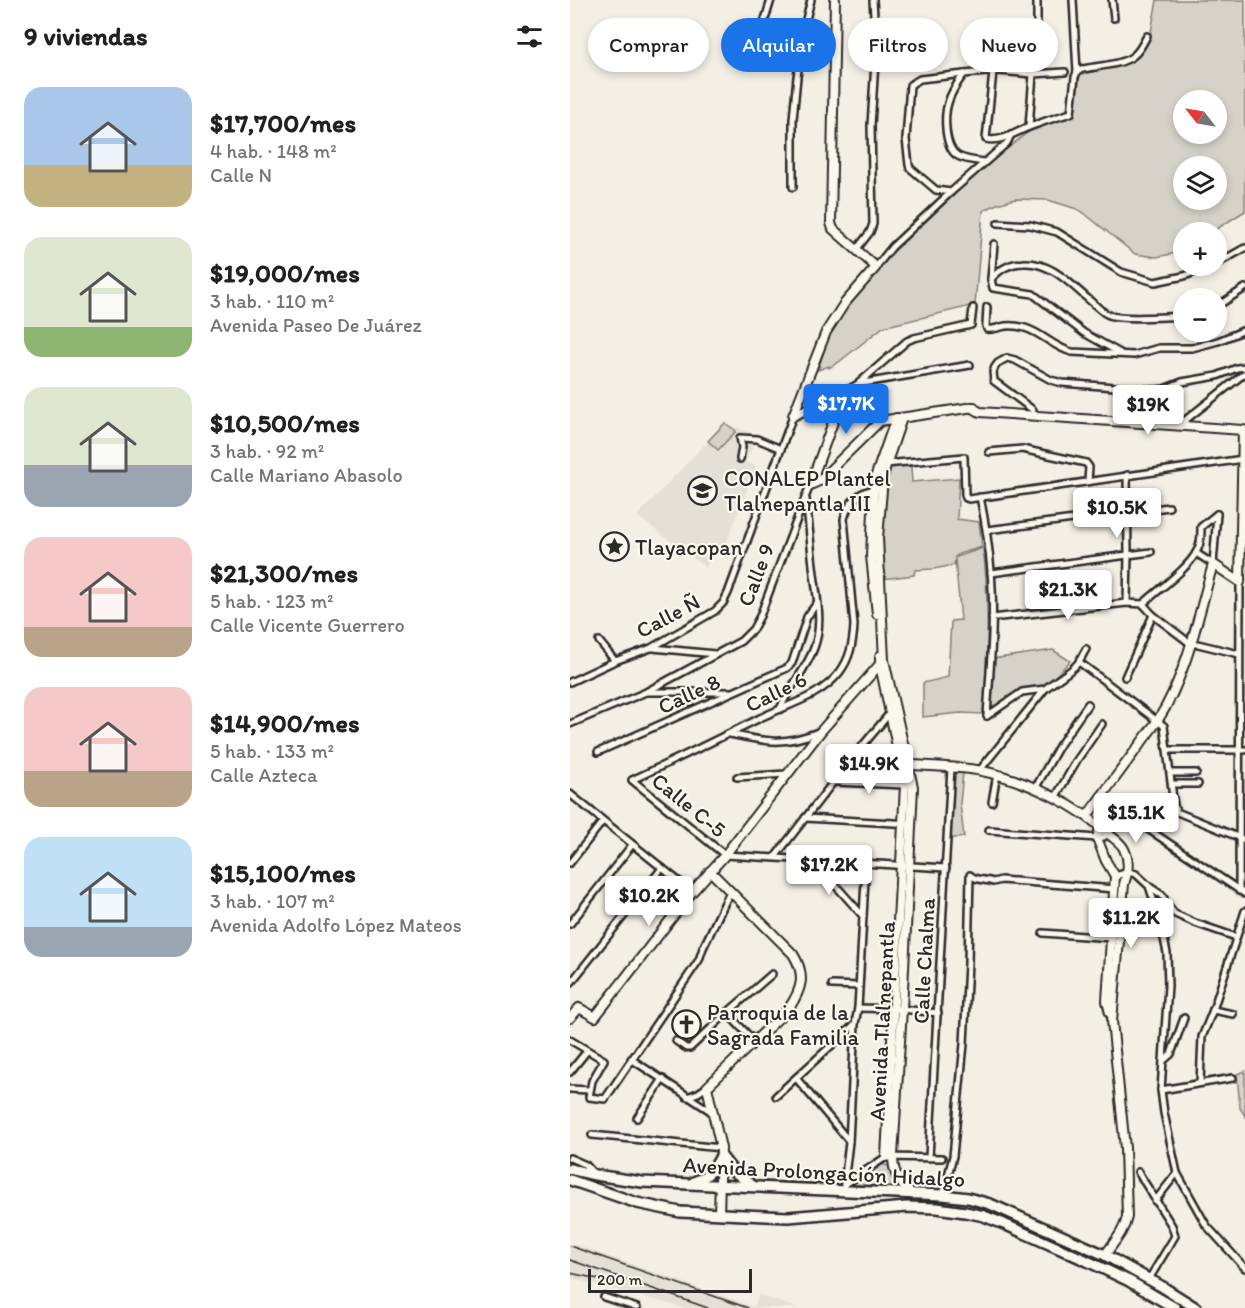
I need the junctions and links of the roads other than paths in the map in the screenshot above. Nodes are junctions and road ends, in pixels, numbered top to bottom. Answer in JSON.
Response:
{"nodes":[{"id":1,"x":771,"y":0,"type":"edge"},
{"id":2,"x":811,"y":0,"type":"edge"},
{"id":3,"x":835,"y":0,"type":"edge"},
{"id":4,"x":873,"y":0,"type":"edge"},
{"id":5,"x":1073,"y":0,"type":"edge"},
{"id":6,"x":1112,"y":0,"type":"edge"},
{"id":7,"x":1037,"y":1,"type":"edge"},
{"id":8,"x":765,"y":18,"type":"edge"},
{"id":9,"x":1114,"y":18,"type":"dead end"},
{"id":10,"x":1147,"y":36,"type":"dead end"},
{"id":11,"x":993,"y":72,"type":"junction"},
{"id":12,"x":1065,"y":72,"type":"dead end"},
{"id":13,"x":1077,"y":72,"type":"junction"},
{"id":14,"x":964,"y":74,"type":"junction"},
{"id":15,"x":1033,"y":74,"type":"junction"},
{"id":16,"x":1029,"y":127,"type":"junction"},
{"id":17,"x":1011,"y":135,"type":"junction"},
{"id":18,"x":986,"y":162,"type":"junction"},
{"id":19,"x":793,"y":187,"type":"dead end"},
{"id":20,"x":951,"y":192,"type":"junction"},
{"id":21,"x":998,"y":223,"type":"dead end"},
{"id":22,"x":994,"y":244,"type":"dead end"},
{"id":23,"x":1245,"y":249,"type":"edge"},
{"id":24,"x":856,"y":250,"type":"junction"},
{"id":25,"x":1227,"y":259,"type":"edge"},
{"id":26,"x":876,"y":267,"type":"junction"},
{"id":27,"x":1185,"y":276,"type":"edge"},
{"id":28,"x":991,"y":279,"type":"junction"},
{"id":29,"x":1245,"y":288,"type":"edge"},
{"id":30,"x":1227,"y":300,"type":"edge"},
{"id":31,"x":973,"y":308,"type":"dead end"},
{"id":32,"x":987,"y":308,"type":"dead end"},
{"id":33,"x":1173,"y":316,"type":"edge"},
{"id":34,"x":1245,"y":330,"type":"edge"},
{"id":35,"x":1125,"y":355,"type":"junction"},
{"id":36,"x":970,"y":365,"type":"dead end"},
{"id":37,"x":1245,"y":367,"type":"edge"},
{"id":38,"x":1245,"y":373,"type":"edge"},
{"id":39,"x":858,"y":384,"type":"junction"},
{"id":40,"x":844,"y":392,"type":"junction"},
{"id":41,"x":971,"y":407,"type":"junction"},
{"id":42,"x":1033,"y":410,"type":"junction"},
{"id":43,"x":793,"y":417,"type":"junction"},
{"id":44,"x":899,"y":418,"type":"junction"},
{"id":45,"x":1115,"y":418,"type":"junction"},
{"id":46,"x":1185,"y":425,"type":"junction"},
{"id":47,"x":1244,"y":430,"type":"edge"},
{"id":48,"x":781,"y":449,"type":"junction"},
{"id":49,"x":989,"y":452,"type":"dead end"},
{"id":50,"x":740,"y":459,"type":"dead end"},
{"id":51,"x":1243,"y":459,"type":"junction"},
{"id":52,"x":883,"y":464,"type":"junction"},
{"id":53,"x":1127,"y":475,"type":"junction"},
{"id":54,"x":1088,"y":482,"type":"junction"},
{"id":55,"x":810,"y":485,"type":"junction"},
{"id":56,"x":878,"y":489,"type":"junction"},
{"id":57,"x":980,"y":497,"type":"junction"},
{"id":58,"x":806,"y":498,"type":"junction"},
{"id":59,"x":1169,"y":507,"type":"dead end"},
{"id":60,"x":1128,"y":512,"type":"junction"},
{"id":61,"x":987,"y":530,"type":"junction"},
{"id":62,"x":1151,"y":552,"type":"dead end"},
{"id":63,"x":1196,"y":552,"type":"junction"},
{"id":64,"x":1128,"y":554,"type":"junction"},
{"id":65,"x":1214,"y":564,"type":"junction"},
{"id":66,"x":991,"y":573,"type":"junction"},
{"id":67,"x":1243,"y":583,"type":"edge"},
{"id":68,"x":817,"y":603,"type":"junction"},
{"id":69,"x":1127,"y":603,"type":"junction"},
{"id":70,"x":1143,"y":604,"type":"junction"},
{"id":71,"x":1153,"y":615,"type":"junction"},
{"id":72,"x":992,"y":618,"type":"junction"},
{"id":73,"x":598,"y":641,"type":"dead end"},
{"id":74,"x":1191,"y":644,"type":"junction"},
{"id":75,"x":651,"y":648,"type":"junction"},
{"id":76,"x":1086,"y":650,"type":"dead end"},
{"id":77,"x":718,"y":654,"type":"junction"},
{"id":78,"x":1239,"y":654,"type":"junction"},
{"id":79,"x":615,"y":661,"type":"junction"},
{"id":80,"x":882,"y":662,"type":"junction"},
{"id":81,"x":1079,"y":662,"type":"junction"},
{"id":82,"x":1125,"y":677,"type":"dead end"},
{"id":83,"x":570,"y":682,"type":"edge"},
{"id":84,"x":1046,"y":689,"type":"junction"},
{"id":85,"x":646,"y":692,"type":"junction"},
{"id":86,"x":732,"y":692,"type":"junction"},
{"id":87,"x":1088,"y":704,"type":"dead end"},
{"id":88,"x":780,"y":709,"type":"junction"},
{"id":89,"x":890,"y":714,"type":"junction"},
{"id":90,"x":1158,"y":720,"type":"junction"},
{"id":91,"x":570,"y":724,"type":"edge"},
{"id":92,"x":1102,"y":724,"type":"dead end"},
{"id":93,"x":821,"y":731,"type":"junction"},
{"id":94,"x":728,"y":734,"type":"junction"},
{"id":95,"x":1245,"y":740,"type":"edge"},
{"id":96,"x":1168,"y":750,"type":"junction"},
{"id":97,"x":1242,"y":750,"type":"edge"},
{"id":98,"x":598,"y":752,"type":"dead end"},
{"id":99,"x":904,"y":764,"type":"junction"},
{"id":100,"x":951,"y":768,"type":"junction"},
{"id":101,"x":980,"y":770,"type":"junction"},
{"id":102,"x":1171,"y":773,"type":"junction"},
{"id":103,"x":1196,"y":773,"type":"dead end"},
{"id":104,"x":786,"y":774,"type":"junction"},
{"id":105,"x":997,"y":774,"type":"junction"},
{"id":106,"x":737,"y":777,"type":"dead end"},
{"id":107,"x":632,"y":780,"type":"joint"},
{"id":108,"x":834,"y":782,"type":"junction"},
{"id":109,"x":1172,"y":784,"type":"junction"},
{"id":110,"x":1198,"y":784,"type":"dead end"},
{"id":111,"x":906,"y":785,"type":"junction"},
{"id":112,"x":1036,"y":787,"type":"junction"},
{"id":113,"x":571,"y":797,"type":"edge"},
{"id":114,"x":1055,"y":798,"type":"junction"},
{"id":115,"x":992,"y":802,"type":"dead end"},
{"id":116,"x":1131,"y":803,"type":"dead end"},
{"id":117,"x":1124,"y":813,"type":"junction"},
{"id":118,"x":1087,"y":816,"type":"junction"},
{"id":119,"x":805,"y":818,"type":"junction"},
{"id":120,"x":603,"y":821,"type":"junction"},
{"id":121,"x":908,"y":824,"type":"junction"},
{"id":122,"x":1101,"y":825,"type":"junction"},
{"id":123,"x":989,"y":830,"type":"dead end"},
{"id":124,"x":1108,"y":833,"type":"junction"},
{"id":125,"x":1097,"y":838,"type":"junction"},
{"id":126,"x":1242,"y":839,"type":"edge"},
{"id":127,"x":632,"y":844,"type":"junction"},
{"id":128,"x":725,"y":855,"type":"junction"},
{"id":129,"x":775,"y":857,"type":"junction"},
{"id":130,"x":813,"y":860,"type":"junction"},
{"id":131,"x":866,"y":862,"type":"junction"},
{"id":132,"x":570,"y":863,"type":"edge"},
{"id":133,"x":905,"y":865,"type":"junction"},
{"id":134,"x":662,"y":868,"type":"junction"},
{"id":135,"x":946,"y":868,"type":"junction"},
{"id":136,"x":710,"y":872,"type":"junction"},
{"id":137,"x":1129,"y":872,"type":"junction"},
{"id":138,"x":1115,"y":876,"type":"junction"},
{"id":139,"x":1149,"y":886,"type":"junction"},
{"id":140,"x":1115,"y":889,"type":"junction"},
{"id":141,"x":692,"y":892,"type":"junction"},
{"id":142,"x":730,"y":892,"type":"junction"},
{"id":143,"x":1242,"y":892,"type":"edge"},
{"id":144,"x":1245,"y":911,"type":"edge"},
{"id":145,"x":863,"y":916,"type":"junction"},
{"id":146,"x":570,"y":924,"type":"edge"},
{"id":147,"x":1043,"y":933,"type":"dead end"},
{"id":148,"x":1112,"y":938,"type":"junction"},
{"id":149,"x":1236,"y":938,"type":"junction"},
{"id":150,"x":772,"y":974,"type":"dead end"},
{"id":151,"x":570,"y":984,"type":"edge"},
{"id":152,"x":832,"y":985,"type":"dead end"},
{"id":153,"x":859,"y":986,"type":"junction"},
{"id":154,"x":858,"y":1008,"type":"junction"},
{"id":155,"x":893,"y":1009,"type":"junction"},
{"id":156,"x":902,"y":1009,"type":"junction"},
{"id":157,"x":1213,"y":1010,"type":"junction"},
{"id":158,"x":727,"y":1013,"type":"junction"},
{"id":159,"x":938,"y":1013,"type":"junction"},
{"id":160,"x":1233,"y":1014,"type":"dead end"},
{"id":161,"x":570,"y":1018,"type":"edge"},
{"id":162,"x":1184,"y":1018,"type":"dead end"},
{"id":163,"x":1112,"y":1021,"type":"junction"},
{"id":164,"x":855,"y":1024,"type":"junction"},
{"id":165,"x":570,"y":1040,"type":"edge"},
{"id":166,"x":676,"y":1041,"type":"dead end"},
{"id":167,"x":754,"y":1041,"type":"junction"},
{"id":168,"x":587,"y":1050,"type":"junction"},
{"id":169,"x":632,"y":1059,"type":"junction"},
{"id":170,"x":1163,"y":1061,"type":"junction"},
{"id":171,"x":570,"y":1072,"type":"edge"},
{"id":172,"x":796,"y":1078,"type":"junction"},
{"id":173,"x":1233,"y":1078,"type":"dead end"},
{"id":174,"x":663,"y":1080,"type":"junction"},
{"id":175,"x":1200,"y":1083,"type":"junction"},
{"id":176,"x":707,"y":1087,"type":"junction"},
{"id":177,"x":570,"y":1089,"type":"edge"},
{"id":178,"x":589,"y":1090,"type":"junction"},
{"id":179,"x":1161,"y":1090,"type":"junction"},
{"id":180,"x":776,"y":1096,"type":"dead end"},
{"id":181,"x":687,"y":1097,"type":"junction"},
{"id":182,"x":712,"y":1112,"type":"junction"},
{"id":183,"x":637,"y":1118,"type":"dead end"},
{"id":184,"x":592,"y":1136,"type":"dead end"},
{"id":185,"x":849,"y":1142,"type":"junction"},
{"id":186,"x":721,"y":1152,"type":"junction"},
{"id":187,"x":889,"y":1157,"type":"junction"},
{"id":188,"x":929,"y":1157,"type":"junction"},
{"id":189,"x":570,"y":1158,"type":"edge"},
{"id":190,"x":942,"y":1158,"type":"dead end"},
{"id":191,"x":570,"y":1169,"type":"edge"},
{"id":192,"x":1138,"y":1172,"type":"dead end"},
{"id":193,"x":1177,"y":1173,"type":"junction"},
{"id":194,"x":596,"y":1175,"type":"junction"},
{"id":195,"x":570,"y":1180,"type":"edge"},
{"id":196,"x":689,"y":1184,"type":"junction"},
{"id":197,"x":720,"y":1185,"type":"junction"},
{"id":198,"x":753,"y":1186,"type":"junction"},
{"id":199,"x":842,"y":1188,"type":"junction"},
{"id":200,"x":912,"y":1194,"type":"junction"},
{"id":201,"x":943,"y":1195,"type":"junction"},
{"id":202,"x":1155,"y":1201,"type":"junction"},
{"id":203,"x":719,"y":1214,"type":"junction"},
{"id":204,"x":1105,"y":1254,"type":"junction"},
{"id":205,"x":1083,"y":1259,"type":"junction"},
{"id":206,"x":1245,"y":1268,"type":"edge"},
{"id":207,"x":1149,"y":1279,"type":"junction"},
{"id":208,"x":1129,"y":1281,"type":"junction"},
{"id":209,"x":604,"y":1297,"type":"dead end"},
{"id":210,"x":637,"y":1308,"type":"edge"},
{"id":211,"x":1174,"y":1308,"type":"edge"},
{"id":212,"x":1196,"y":1308,"type":"edge"}],
"edges":[{"from":1,"to":8,"type":"street"},
{"from":2,"to":19,"type":"street"},
{"from":3,"to":24,"type":"street"},
{"from":4,"to":24,"type":"street"},
{"from":5,"to":13,"type":"street"},
{"from":6,"to":9,"type":"street"},
{"from":7,"to":15,"type":"street"},
{"from":10,"to":13,"type":"street"},
{"from":11,"to":14,"type":"street"},
{"from":11,"to":15,"type":"street"},
{"from":11,"to":17,"type":"street"},
{"from":12,"to":15,"type":"street"},
{"from":13,"to":16,"type":"street"},
{"from":14,"to":18,"type":"street"},
{"from":14,"to":20,"type":"street"},
{"from":15,"to":16,"type":"street"},
{"from":16,"to":17,"type":"street"},
{"from":17,"to":18,"type":"street"},
{"from":18,"to":20,"type":"street"},
{"from":20,"to":26,"type":"street"},
{"from":21,"to":27,"type":"street"},
{"from":22,"to":28,"type":"street"},
{"from":23,"to":25,"type":"street"},
{"from":24,"to":26,"type":"street"},
{"from":26,"to":43,"type":"street"},
{"from":28,"to":33,"type":"street"},
{"from":28,"to":35,"type":"street"},
{"from":29,"to":30,"type":"street"},
{"from":31,"to":39,"type":"street"},
{"from":32,"to":35,"type":"street"},
{"from":34,"to":35,"type":"street"},
{"from":36,"to":39,"type":"street"},
{"from":37,"to":42,"type":"street"},
{"from":38,"to":46,"type":"street"},
{"from":39,"to":40,"type":"street"},
{"from":40,"to":43,"type":"street"},
{"from":40,"to":55,"type":"street","name":"Calle 9"},
{"from":41,"to":42,"type":"street"},
{"from":41,"to":44,"type":"street"},
{"from":41,"to":45,"type":"street"},
{"from":42,"to":45,"type":"street"},
{"from":43,"to":48,"type":"street","name":"Calle Ñ"},
{"from":44,"to":52,"type":"street","name":"Avenida Tlalnepantla"},
{"from":44,"to":55,"type":"street"},
{"from":45,"to":46,"type":"street"},
{"from":46,"to":47,"type":"street"},
{"from":47,"to":51,"type":"street"},
{"from":48,"to":50,"type":"street"},
{"from":48,"to":75,"type":"street","name":"Calle Ñ"},
{"from":49,"to":54,"type":"street"},
{"from":51,"to":53,"type":"street"},
{"from":51,"to":67,"type":"street"},
{"from":52,"to":56,"type":"street","name":"Avenida Tlalnepantla"},
{"from":52,"to":57,"type":"street"},
{"from":53,"to":54,"type":"street"},
{"from":53,"to":60,"type":"street"},
{"from":54,"to":57,"type":"street"},
{"from":55,"to":58,"type":"street","name":"Calle 9"},
{"from":56,"to":80,"type":"street","name":"Avenida Tlalnepantla"},
{"from":56,"to":88,"type":"street","name":"Calle 6"},
{"from":57,"to":61,"type":"street"},
{"from":58,"to":68,"type":"street"},
{"from":58,"to":77,"type":"street","name":"Calle 9"},
{"from":59,"to":60,"type":"street"},
{"from":60,"to":61,"type":"street"},
{"from":60,"to":64,"type":"street"},
{"from":61,"to":66,"type":"street"},
{"from":62,"to":64,"type":"street"},
{"from":63,"to":65,"type":"street"},
{"from":63,"to":65,"type":"street"},
{"from":63,"to":70,"type":"street"},
{"from":64,"to":66,"type":"street"},
{"from":64,"to":69,"type":"street"},
{"from":65,"to":67,"type":"street"},
{"from":65,"to":74,"type":"street"},
{"from":66,"to":72,"type":"street"},
{"from":67,"to":78,"type":"street"},
{"from":68,"to":86,"type":"street","name":"Calle 8"},
{"from":68,"to":88,"type":"street"},
{"from":69,"to":70,"type":"street"},
{"from":69,"to":72,"type":"street"},
{"from":70,"to":71,"type":"street"},
{"from":71,"to":74,"type":"street"},
{"from":71,"to":82,"type":"street"},
{"from":72,"to":84,"type":"street"},
{"from":73,"to":79,"type":"street"},
{"from":74,"to":78,"type":"street"},
{"from":74,"to":90,"type":"street"},
{"from":75,"to":77,"type":"street"},
{"from":75,"to":79,"type":"street","name":"Calle Ñ"},
{"from":76,"to":81,"type":"street"},
{"from":77,"to":85,"type":"street","name":"Calle 9"},
{"from":78,"to":97,"type":"street"},
{"from":79,"to":83,"type":"street","name":"Calle Ñ"},
{"from":80,"to":89,"type":"street","name":"Avenida Tlalnepantla"},
{"from":80,"to":93,"type":"street"},
{"from":80,"to":99,"type":"street","name":"Avenida Tlalnepantla"},
{"from":81,"to":84,"type":"street"},
{"from":81,"to":90,"type":"street"},
{"from":84,"to":101,"type":"street"},
{"from":85,"to":86,"type":"street"},
{"from":85,"to":91,"type":"street","name":"Calle 9"},
{"from":86,"to":98,"type":"street","name":"Calle 8"},
{"from":87,"to":112,"type":"street"},
{"from":88,"to":94,"type":"street","name":"Calle 6"},
{"from":89,"to":99,"type":"street","name":"Avenida Tlalnepantla"},
{"from":89,"to":108,"type":"street"},
{"from":90,"to":96,"type":"street"},
{"from":90,"to":118,"type":"street"},
{"from":92,"to":114,"type":"street"},
{"from":93,"to":94,"type":"street"},
{"from":93,"to":104,"type":"street"},
{"from":94,"to":107,"type":"street","name":"Calle 6"},
{"from":95,"to":97,"type":"street"},
{"from":96,"to":97,"type":"street"},
{"from":96,"to":102,"type":"street"},
{"from":97,"to":126,"type":"street"},
{"from":99,"to":100,"type":"street"},
{"from":99,"to":111,"type":"street","name":"Avenida Tlalnepantla"},
{"from":99,"to":121,"type":"street","name":"Avenida Tlalnepantla"},
{"from":100,"to":101,"type":"street"},
{"from":100,"to":135,"type":"street","name":"Calle Chalma"},
{"from":101,"to":105,"type":"street"},
{"from":102,"to":103,"type":"street"},
{"from":102,"to":109,"type":"street"},
{"from":104,"to":106,"type":"street"},
{"from":104,"to":128,"type":"street"},
{"from":105,"to":112,"type":"street"},
{"from":105,"to":115,"type":"street"},
{"from":107,"to":128,"type":"street","name":"Calle C-5"},
{"from":108,"to":111,"type":"street"},
{"from":108,"to":119,"type":"street"},
{"from":109,"to":110,"type":"street"},
{"from":109,"to":126,"type":"street"},
{"from":111,"to":121,"type":"street","name":"Avenida Tlalnepantla"},
{"from":112,"to":114,"type":"street"},
{"from":113,"to":120,"type":"street"},
{"from":114,"to":118,"type":"street"},
{"from":116,"to":117,"type":"street"},
{"from":117,"to":124,"type":"street"},
{"from":117,"to":143,"type":"street"},
{"from":118,"to":122,"type":"street"},
{"from":119,"to":121,"type":"street"},
{"from":119,"to":129,"type":"street"},
{"from":120,"to":127,"type":"street"},
{"from":120,"to":132,"type":"street"},
{"from":121,"to":133,"type":"street","name":"Avenida Tlalnepantla"},
{"from":122,"to":124,"type":"street"},
{"from":122,"to":125,"type":"street"},
{"from":123,"to":125,"type":"street"},
{"from":124,"to":125,"type":"street"},
{"from":124,"to":137,"type":"street"},
{"from":125,"to":138,"type":"street"},
{"from":126,"to":143,"type":"street"},
{"from":127,"to":134,"type":"street"},
{"from":127,"to":146,"type":"street"},
{"from":128,"to":129,"type":"street"},
{"from":128,"to":136,"type":"street"},
{"from":129,"to":130,"type":"street"},
{"from":130,"to":131,"type":"street"},
{"from":130,"to":145,"type":"street"},
{"from":131,"to":133,"type":"street"},
{"from":131,"to":145,"type":"street"},
{"from":133,"to":135,"type":"street"},
{"from":133,"to":155,"type":"street","name":"Avenida Tlalnepantla"},
{"from":133,"to":156,"type":"street","name":"Avenida Tlalnepantla"},
{"from":134,"to":141,"type":"street"},
{"from":134,"to":151,"type":"street"},
{"from":135,"to":159,"type":"street","name":"Calle Chalma"},
{"from":136,"to":141,"type":"street"},
{"from":136,"to":142,"type":"street"},
{"from":137,"to":138,"type":"street"},
{"from":137,"to":139,"type":"street"},
{"from":137,"to":163,"type":"street"},
{"from":138,"to":140,"type":"street"},
{"from":139,"to":149,"type":"street"},
{"from":139,"to":170,"type":"street"},
{"from":140,"to":148,"type":"street"},
{"from":140,"to":201,"type":"street"},
{"from":141,"to":161,"type":"street"},
{"from":142,"to":167,"type":"street"},
{"from":142,"to":169,"type":"street"},
{"from":144,"to":149,"type":"street"},
{"from":145,"to":153,"type":"street"},
{"from":147,"to":148,"type":"street"},
{"from":148,"to":163,"type":"street"},
{"from":149,"to":157,"type":"street"},
{"from":150,"to":158,"type":"street"},
{"from":152,"to":153,"type":"street"},
{"from":153,"to":154,"type":"street"},
{"from":154,"to":155,"type":"street"},
{"from":154,"to":164,"type":"street"},
{"from":155,"to":156,"type":"street"},
{"from":155,"to":187,"type":"street","name":"Avenida Tlalnepantla"},
{"from":156,"to":159,"type":"street"},
{"from":156,"to":187,"type":"street","name":"Avenida Tlalnepantla"},
{"from":157,"to":160,"type":"street"},
{"from":157,"to":175,"type":"street"},
{"from":158,"to":166,"type":"street"},
{"from":158,"to":167,"type":"street"},
{"from":159,"to":188,"type":"street","name":"Calle Chalma"},
{"from":162,"to":170,"type":"street"},
{"from":163,"to":204,"type":"street"},
{"from":164,"to":172,"type":"street"},
{"from":164,"to":185,"type":"street"},
{"from":165,"to":168,"type":"street"},
{"from":167,"to":176,"type":"street"},
{"from":168,"to":171,"type":"street"},
{"from":168,"to":178,"type":"street"},
{"from":169,"to":174,"type":"street"},
{"from":169,"to":178,"type":"street"},
{"from":170,"to":179,"type":"street"},
{"from":172,"to":180,"type":"street"},
{"from":172,"to":185,"type":"street"},
{"from":173,"to":175,"type":"street"},
{"from":174,"to":181,"type":"street"},
{"from":174,"to":183,"type":"street"},
{"from":175,"to":179,"type":"street"},
{"from":176,"to":181,"type":"street"},
{"from":176,"to":182,"type":"street"},
{"from":177,"to":178,"type":"street"},
{"from":179,"to":193,"type":"street"},
{"from":181,"to":182,"type":"street"},
{"from":182,"to":186,"type":"street"},
{"from":184,"to":186,"type":"street"},
{"from":185,"to":199,"type":"street"},
{"from":186,"to":196,"type":"highway"},
{"from":186,"to":197,"type":"street"},
{"from":186,"to":198,"type":"highway"},
{"from":187,"to":188,"type":"street"},
{"from":187,"to":199,"type":"street"},
{"from":187,"to":200,"type":"street","name":"Avenida Tlalnepantla"},
{"from":188,"to":190,"type":"street"},
{"from":189,"to":194,"type":"street"},
{"from":191,"to":194,"type":"highway","name":"Avenida Prolongación Hidalgo"},
{"from":192,"to":202,"type":"street"},
{"from":193,"to":202,"type":"street"},
{"from":193,"to":206,"type":"street"},
{"from":194,"to":196,"type":"highway","name":"Avenida Prolongación Hidalgo"},
{"from":195,"to":203,"type":"highway","name":"Avenida Prolongación Hidalgo"},
{"from":196,"to":197,"type":"highway","name":"Avenida Prolongación Hidalgo"},
{"from":197,"to":198,"type":"highway","name":"Avenida Prolongación Hidalgo"},
{"from":197,"to":203,"type":"street"},
{"from":198,"to":199,"type":"highway","name":"Avenida Prolongación Hidalgo"},
{"from":199,"to":200,"type":"highway","name":"Avenida Prolongación Hidalgo"},
{"from":200,"to":201,"type":"highway","name":"Avenida Prolongación Hidalgo"},
{"from":201,"to":204,"type":"highway","name":"Avenida Prolongación Hidalgo"},
{"from":202,"to":207,"type":"street"},
{"from":203,"to":205,"type":"highway","name":"Avenida Prolongación Hidalgo"},
{"from":204,"to":205,"type":"highway"},
{"from":204,"to":207,"type":"highway","name":"Avenida Prolongación Hidalgo"},
{"from":204,"to":208,"type":"highway"},
{"from":205,"to":208,"type":"highway","name":"Avenida Prolongación Hidalgo"},
{"from":207,"to":212,"type":"highway","name":"Avenida Prolongación Hidalgo"},
{"from":208,"to":211,"type":"highway","name":"Avenida Prolongación Hidalgo"},
{"from":209,"to":210,"type":"street"}]}
